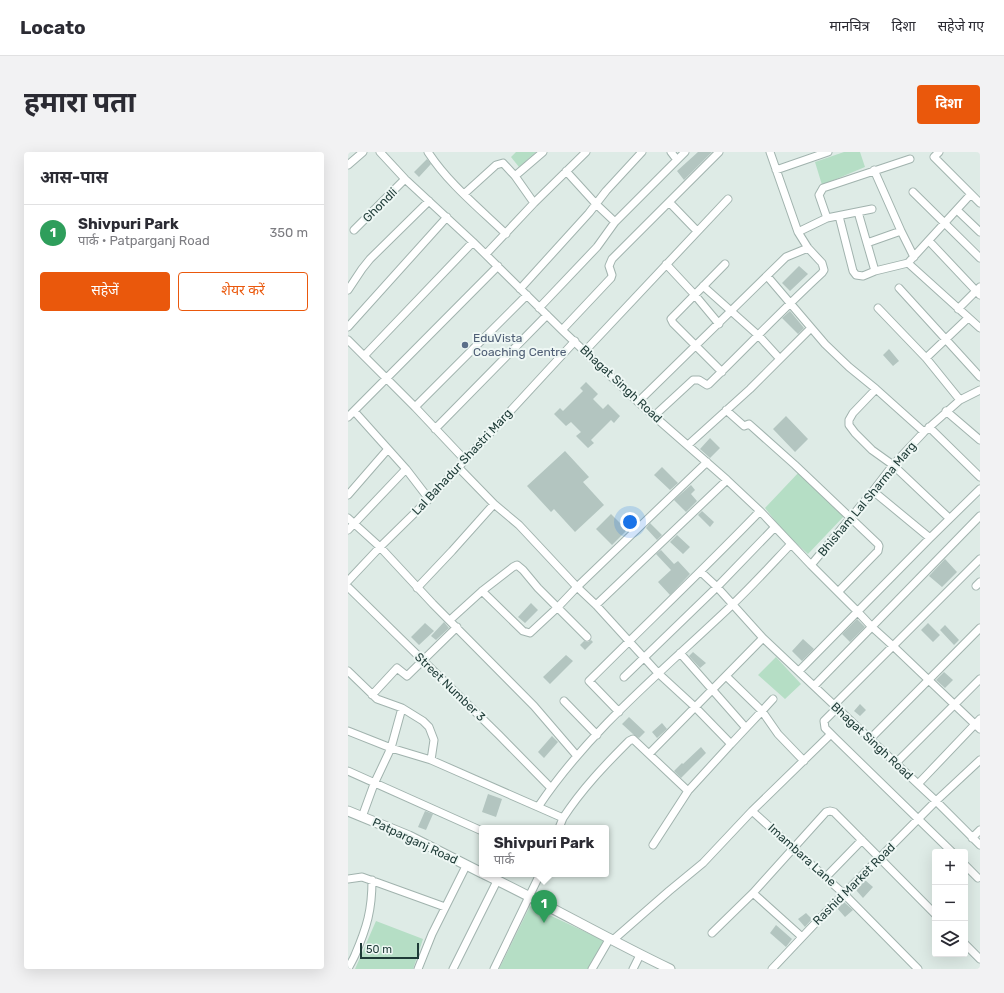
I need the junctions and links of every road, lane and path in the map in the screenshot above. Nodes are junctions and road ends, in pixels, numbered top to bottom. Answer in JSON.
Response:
{"nodes":[{"id":1,"x":364,"y":152,"type":"edge"},
{"id":2,"x":380,"y":152,"type":"edge"},
{"id":3,"x":428,"y":152,"type":"edge"},
{"id":4,"x":543,"y":152,"type":"edge"},
{"id":5,"x":586,"y":152,"type":"edge"},
{"id":6,"x":642,"y":152,"type":"edge"},
{"id":7,"x":671,"y":152,"type":"edge"},
{"id":8,"x":685,"y":152,"type":"edge"},
{"id":9,"x":719,"y":152,"type":"edge"},
{"id":10,"x":770,"y":152,"type":"edge"},
{"id":11,"x":828,"y":152,"type":"edge"},
{"id":12,"x":819,"y":153,"type":"edge"},
{"id":13,"x":935,"y":154,"type":"edge"},
{"id":14,"x":910,"y":158,"type":"dead end"},
{"id":15,"x":677,"y":160,"type":"junction"},
{"id":16,"x":348,"y":166,"type":"edge"},
{"id":17,"x":776,"y":170,"type":"junction"},
{"id":18,"x":874,"y":170,"type":"junction"},
{"id":19,"x":566,"y":172,"type":"junction"},
{"id":20,"x":515,"y":176,"type":"junction"},
{"id":21,"x":405,"y":179,"type":"junction"},
{"id":22,"x":913,"y":192,"type":"dead end"},
{"id":23,"x":464,"y":194,"type":"junction"},
{"id":24,"x":971,"y":194,"type":"junction"},
{"id":25,"x":728,"y":199,"type":"dead end"},
{"id":26,"x":429,"y":201,"type":"junction"},
{"id":27,"x":670,"y":202,"type":"junction"},
{"id":28,"x":534,"y":203,"type":"junction"},
{"id":29,"x":980,"y":203,"type":"edge"},
{"id":30,"x":596,"y":204,"type":"junction"},
{"id":31,"x":872,"y":209,"type":"dead end"},
{"id":32,"x":957,"y":210,"type":"junction"},
{"id":33,"x":858,"y":212,"type":"junction"},
{"id":34,"x":839,"y":216,"type":"junction"},
{"id":35,"x":447,"y":217,"type":"junction"},
{"id":36,"x":827,"y":218,"type":"junction"},
{"id":37,"x":615,"y":222,"type":"junction"},
{"id":38,"x":945,"y":223,"type":"junction"},
{"id":39,"x":354,"y":230,"type":"dead end"},
{"id":40,"x":697,"y":231,"type":"junction"},
{"id":41,"x":901,"y":231,"type":"junction"},
{"id":42,"x":798,"y":232,"type":"junction"},
{"id":43,"x":980,"y":232,"type":"edge"},
{"id":44,"x":506,"y":234,"type":"junction"},
{"id":45,"x":929,"y":241,"type":"junction"},
{"id":46,"x":473,"y":242,"type":"junction"},
{"id":47,"x":867,"y":243,"type":"junction"},
{"id":48,"x":808,"y":248,"type":"junction"},
{"id":49,"x":486,"y":254,"type":"junction"},
{"id":50,"x":914,"y":257,"type":"junction"},
{"id":51,"x":980,"y":258,"type":"edge"},
{"id":52,"x":908,"y":263,"type":"junction"},
{"id":53,"x":666,"y":264,"type":"junction"},
{"id":54,"x":725,"y":264,"type":"dead end"},
{"id":55,"x":498,"y":266,"type":"junction"},
{"id":56,"x":875,"y":272,"type":"junction"},
{"id":57,"x":767,"y":276,"type":"junction"},
{"id":58,"x":703,"y":286,"type":"junction"},
{"id":59,"x":899,"y":288,"type":"dead end"},
{"id":60,"x":520,"y":289,"type":"junction"},
{"id":61,"x":348,"y":290,"type":"edge"},
{"id":62,"x":979,"y":291,"type":"edge"},
{"id":63,"x":694,"y":294,"type":"junction"},
{"id":64,"x":527,"y":295,"type":"junction"},
{"id":65,"x":790,"y":303,"type":"junction"},
{"id":66,"x":539,"y":308,"type":"junction"},
{"id":67,"x":878,"y":308,"type":"dead end"},
{"id":68,"x":958,"y":309,"type":"junction"},
{"id":69,"x":732,"y":311,"type":"junction"},
{"id":70,"x":547,"y":315,"type":"junction"},
{"id":71,"x":968,"y":318,"type":"junction"},
{"id":72,"x":719,"y":324,"type":"junction"},
{"id":73,"x":348,"y":327,"type":"edge"},
{"id":74,"x":811,"y":328,"type":"junction"},
{"id":75,"x":980,"y":328,"type":"edge"},
{"id":76,"x":562,"y":330,"type":"junction"},
{"id":77,"x":759,"y":336,"type":"junction"},
{"id":78,"x":945,"y":338,"type":"junction"},
{"id":79,"x":348,"y":340,"type":"edge"},
{"id":80,"x":574,"y":341,"type":"junction"},
{"id":81,"x":696,"y":346,"type":"junction"},
{"id":82,"x":585,"y":351,"type":"junction"},
{"id":83,"x":364,"y":356,"type":"junction"},
{"id":84,"x":926,"y":358,"type":"junction"},
{"id":85,"x":780,"y":360,"type":"junction"},
{"id":86,"x":722,"y":372,"type":"junction"},
{"id":87,"x":980,"y":377,"type":"edge"},
{"id":88,"x":386,"y":379,"type":"junction"},
{"id":89,"x":876,"y":389,"type":"junction"},
{"id":90,"x":978,"y":394,"type":"edge"},
{"id":91,"x":960,"y":400,"type":"junction"},
{"id":92,"x":638,"y":402,"type":"junction"},
{"id":93,"x":415,"y":407,"type":"junction"},
{"id":94,"x":726,"y":410,"type":"junction"},
{"id":95,"x":354,"y":411,"type":"junction"},
{"id":96,"x":946,"y":411,"type":"junction"},
{"id":97,"x":654,"y":416,"type":"junction"},
{"id":98,"x":348,"y":417,"type":"edge"},
{"id":99,"x":435,"y":429,"type":"junction"},
{"id":100,"x":927,"y":430,"type":"junction"},
{"id":101,"x":980,"y":440,"type":"edge"},
{"id":102,"x":688,"y":445,"type":"junction"},
{"id":103,"x":388,"y":449,"type":"junction"},
{"id":104,"x":464,"y":460,"type":"junction"},
{"id":105,"x":707,"y":462,"type":"junction"},
{"id":106,"x":893,"y":465,"type":"junction"},
{"id":107,"x":458,"y":467,"type":"junction"},
{"id":108,"x":406,"y":469,"type":"junction"},
{"id":109,"x":980,"y":477,"type":"edge"},
{"id":110,"x":727,"y":480,"type":"junction"},
{"id":111,"x":980,"y":489,"type":"edge"},
{"id":112,"x":873,"y":491,"type":"junction"},
{"id":113,"x":348,"y":494,"type":"edge"},
{"id":114,"x":430,"y":499,"type":"junction"},
{"id":115,"x":494,"y":504,"type":"junction"},
{"id":116,"x":760,"y":511,"type":"junction"},
{"id":117,"x":980,"y":516,"type":"edge"},
{"id":118,"x":850,"y":517,"type":"junction"},
{"id":119,"x":348,"y":518,"type":"edge"},
{"id":120,"x":949,"y":518,"type":"junction"},
{"id":121,"x":354,"y":524,"type":"junction"},
{"id":122,"x":775,"y":527,"type":"junction"},
{"id":123,"x":348,"y":530,"type":"edge"},
{"id":124,"x":930,"y":538,"type":"junction"},
{"id":125,"x":791,"y":544,"type":"junction"},
{"id":126,"x":380,"y":547,"type":"junction"},
{"id":127,"x":980,"y":559,"type":"edge"},
{"id":128,"x":811,"y":565,"type":"junction"},
{"id":129,"x":701,"y":572,"type":"junction"},
{"id":130,"x":348,"y":581,"type":"edge"},
{"id":131,"x":577,"y":587,"type":"junction"},
{"id":132,"x":717,"y":587,"type":"junction"},
{"id":133,"x":348,"y":588,"type":"edge"},
{"id":134,"x":417,"y":588,"type":"junction"},
{"id":135,"x":482,"y":591,"type":"junction"},
{"id":136,"x":838,"y":592,"type":"junction"},
{"id":137,"x":733,"y":604,"type":"junction"},
{"id":138,"x":596,"y":605,"type":"junction"},
{"id":139,"x":558,"y":608,"type":"junction"},
{"id":140,"x":858,"y":611,"type":"junction"},
{"id":141,"x":450,"y":620,"type":"junction"},
{"id":142,"x":457,"y":627,"type":"junction"},
{"id":143,"x":872,"y":627,"type":"junction"},
{"id":144,"x":980,"y":628,"type":"edge"},
{"id":145,"x":587,"y":637,"type":"dead end"},
{"id":146,"x":763,"y":638,"type":"junction"},
{"id":147,"x":629,"y":641,"type":"junction"},
{"id":148,"x":893,"y":646,"type":"junction"},
{"id":149,"x":680,"y":653,"type":"junction"},
{"id":150,"x":644,"y":658,"type":"junction"},
{"id":151,"x":422,"y":660,"type":"junction"},
{"id":152,"x":348,"y":671,"type":"edge"},
{"id":153,"x":799,"y":671,"type":"junction"},
{"id":154,"x":658,"y":673,"type":"junction"},
{"id":155,"x":726,"y":676,"type":"junction"},
{"id":156,"x":624,"y":677,"type":"dead end"},
{"id":157,"x":980,"y":679,"type":"edge"},
{"id":158,"x":929,"y":680,"type":"junction"},
{"id":159,"x":814,"y":686,"type":"junction"},
{"id":160,"x":713,"y":690,"type":"junction"},
{"id":161,"x":372,"y":695,"type":"junction"},
{"id":162,"x":774,"y":699,"type":"dead end"},
{"id":163,"x":564,"y":701,"type":"dead end"},
{"id":164,"x":955,"y":704,"type":"junction"},
{"id":165,"x":836,"y":706,"type":"junction"},
{"id":166,"x":695,"y":707,"type":"junction"},
{"id":167,"x":402,"y":708,"type":"junction"},
{"id":168,"x":762,"y":711,"type":"junction"},
{"id":169,"x":619,"y":712,"type":"junction"},
{"id":170,"x":978,"y":724,"type":"edge"},
{"id":171,"x":746,"y":728,"type":"junction"},
{"id":172,"x":348,"y":731,"type":"edge"},
{"id":173,"x":831,"y":734,"type":"junction"},
{"id":174,"x":597,"y":735,"type":"junction"},
{"id":175,"x":870,"y":740,"type":"junction"},
{"id":176,"x":731,"y":744,"type":"junction"},
{"id":177,"x":391,"y":748,"type":"junction"},
{"id":178,"x":649,"y":754,"type":"junction"},
{"id":179,"x":577,"y":756,"type":"junction"},
{"id":180,"x":431,"y":760,"type":"junction"},
{"id":181,"x":980,"y":760,"type":"edge"},
{"id":182,"x":804,"y":761,"type":"junction"},
{"id":183,"x":896,"y":763,"type":"junction"},
{"id":184,"x":348,"y":771,"type":"edge"},
{"id":185,"x":374,"y":784,"type":"junction"},
{"id":186,"x":918,"y":784,"type":"junction"},
{"id":187,"x":551,"y":788,"type":"junction"},
{"id":188,"x":688,"y":791,"type":"junction"},
{"id":189,"x":936,"y":801,"type":"junction"},
{"id":190,"x":538,"y":807,"type":"junction"},
{"id":191,"x":752,"y":811,"type":"junction"},
{"id":192,"x":348,"y":812,"type":"edge"},
{"id":193,"x":362,"y":817,"type":"junction"},
{"id":194,"x":563,"y":818,"type":"junction"},
{"id":195,"x":919,"y":819,"type":"junction"},
{"id":196,"x":560,"y":825,"type":"edge"},
{"id":197,"x":479,"y":830,"type":"edge"},
{"id":198,"x":980,"y":830,"type":"edge"},
{"id":199,"x":972,"y":838,"type":"junction"},
{"id":200,"x":862,"y":840,"type":"junction"},
{"id":201,"x":653,"y":845,"type":"dead end"},
{"id":202,"x":980,"y":846,"type":"edge"},
{"id":203,"x":793,"y":847,"type":"junction"},
{"id":204,"x":949,"y":849,"type":"edge"},
{"id":205,"x":880,"y":858,"type":"junction"},
{"id":206,"x":466,"y":866,"type":"junction"},
{"id":207,"x":968,"y":868,"type":"edge"},
{"id":208,"x":479,"y":872,"type":"edge"},
{"id":209,"x":490,"y":877,"type":"edge"},
{"id":210,"x":538,"y":877,"type":"edge"},
{"id":211,"x":826,"y":877,"type":"junction"},
{"id":212,"x":978,"y":878,"type":"dead end"},
{"id":213,"x":348,"y":879,"type":"edge"},
{"id":214,"x":372,"y":880,"type":"junction"},
{"id":215,"x":497,"y":880,"type":"junction"},
{"id":216,"x":753,"y":893,"type":"junction"},
{"id":217,"x":844,"y":894,"type":"junction"},
{"id":218,"x":529,"y":896,"type":"junction"},
{"id":219,"x":445,"y":907,"type":"junction"},
{"id":220,"x":932,"y":911,"type":"edge"},
{"id":221,"x":712,"y":932,"type":"dead end"},
{"id":222,"x":802,"y":937,"type":"junction"},
{"id":223,"x":612,"y":939,"type":"junction"},
{"id":224,"x":968,"y":947,"type":"edge"},
{"id":225,"x":640,"y":955,"type":"junction"},
{"id":226,"x":351,"y":956,"type":"edge"},
{"id":227,"x":980,"y":959,"type":"edge"},
{"id":228,"x":348,"y":969,"type":"edge"},
{"id":229,"x":418,"y":969,"type":"edge"},
{"id":230,"x":453,"y":969,"type":"edge"},
{"id":231,"x":494,"y":969,"type":"edge"},
{"id":232,"x":592,"y":969,"type":"edge"},
{"id":233,"x":633,"y":969,"type":"edge"},
{"id":234,"x":670,"y":969,"type":"edge"},
{"id":235,"x":772,"y":969,"type":"edge"},
{"id":236,"x":918,"y":969,"type":"edge"}],
"edges":[{"from":1,"to":16,"type":"street"},
{"from":2,"to":21,"type":"street","name":"Bhagat Singh Road"},
{"from":3,"to":23,"type":"street"},
{"from":4,"to":20,"type":"street"},
{"from":5,"to":19,"type":"street"},
{"from":6,"to":30,"type":"street"},
{"from":7,"to":15,"type":"street"},
{"from":8,"to":15,"type":"street"},
{"from":9,"to":27,"type":"street"},
{"from":10,"to":17,"type":"street"},
{"from":11,"to":12,"type":"street"},
{"from":12,"to":17,"type":"street"},
{"from":13,"to":24,"type":"street"},
{"from":14,"to":18,"type":"street"},
{"from":15,"to":37,"type":"street"},
{"from":17,"to":42,"type":"street"},
{"from":18,"to":36,"type":"street"},
{"from":18,"to":41,"type":"street"},
{"from":19,"to":28,"type":"street"},
{"from":19,"to":30,"type":"street"},
{"from":20,"to":23,"type":"street"},
{"from":20,"to":28,"type":"street"},
{"from":21,"to":26,"type":"street","name":"Bhagat Singh Road"},
{"from":21,"to":39,"type":"street","name":"Ghondli"},
{"from":22,"to":38,"type":"street"},
{"from":23,"to":44,"type":"street"},
{"from":24,"to":29,"type":"street"},
{"from":24,"to":32,"type":"street"},
{"from":25,"to":40,"type":"street"},
{"from":26,"to":35,"type":"street","name":"Bhagat Singh Road"},
{"from":26,"to":61,"type":"street"},
{"from":27,"to":40,"type":"street"},
{"from":27,"to":76,"type":"street"},
{"from":28,"to":44,"type":"street"},
{"from":30,"to":37,"type":"street"},
{"from":30,"to":60,"type":"street"},
{"from":31,"to":33,"type":"street"},
{"from":32,"to":38,"type":"street"},
{"from":32,"to":43,"type":"street"},
{"from":33,"to":34,"type":"street"},
{"from":33,"to":47,"type":"street"},
{"from":34,"to":36,"type":"street"},
{"from":34,"to":56,"type":"street"},
{"from":35,"to":46,"type":"street","name":"Bhagat Singh Road"},
{"from":35,"to":73,"type":"street"},
{"from":36,"to":42,"type":"street"},
{"from":37,"to":66,"type":"street"},
{"from":38,"to":45,"type":"street"},
{"from":38,"to":51,"type":"street"},
{"from":40,"to":53,"type":"street"},
{"from":41,"to":47,"type":"street"},
{"from":41,"to":50,"type":"street"},
{"from":42,"to":48,"type":"street"},
{"from":44,"to":49,"type":"street"},
{"from":45,"to":50,"type":"street"},
{"from":45,"to":62,"type":"street"},
{"from":46,"to":49,"type":"street","name":"Bhagat Singh Road"},
{"from":46,"to":83,"type":"street"},
{"from":47,"to":56,"type":"street"},
{"from":48,"to":57,"type":"street"},
{"from":48,"to":65,"type":"street"},
{"from":49,"to":55,"type":"street","name":"Bhagat Singh Road"},
{"from":50,"to":52,"type":"street"},
{"from":52,"to":56,"type":"street"},
{"from":52,"to":68,"type":"street"},
{"from":53,"to":63,"type":"street"},
{"from":53,"to":82,"type":"street"},
{"from":54,"to":58,"type":"street"},
{"from":55,"to":60,"type":"street","name":"Bhagat Singh Road"},
{"from":55,"to":88,"type":"street"},
{"from":57,"to":65,"type":"street"},
{"from":57,"to":69,"type":"street"},
{"from":58,"to":63,"type":"street"},
{"from":58,"to":69,"type":"street"},
{"from":59,"to":78,"type":"street"},
{"from":60,"to":64,"type":"street","name":"Bhagat Singh Road"},
{"from":62,"to":68,"type":"street"},
{"from":63,"to":72,"type":"street"},
{"from":63,"to":81,"type":"street"},
{"from":64,"to":66,"type":"street","name":"Bhagat Singh Road"},
{"from":64,"to":93,"type":"street"},
{"from":65,"to":74,"type":"street"},
{"from":65,"to":77,"type":"street"},
{"from":66,"to":70,"type":"street","name":"Bhagat Singh Road"},
{"from":67,"to":84,"type":"street"},
{"from":68,"to":71,"type":"street"},
{"from":69,"to":72,"type":"street"},
{"from":69,"to":77,"type":"street"},
{"from":70,"to":76,"type":"street","name":"Bhagat Singh Road"},
{"from":70,"to":99,"type":"street"},
{"from":71,"to":75,"type":"street"},
{"from":71,"to":78,"type":"street"},
{"from":72,"to":81,"type":"street"},
{"from":74,"to":85,"type":"street"},
{"from":74,"to":89,"type":"street"},
{"from":76,"to":80,"type":"street","name":"Bhagat Singh Road"},
{"from":77,"to":85,"type":"street"},
{"from":77,"to":86,"type":"street"},
{"from":78,"to":84,"type":"street"},
{"from":78,"to":87,"type":"street"},
{"from":79,"to":83,"type":"street"},
{"from":80,"to":82,"type":"street","name":"Bhagat Singh Road"},
{"from":80,"to":104,"type":"street","name":"Lal Bahadur Shastri Marg"},
{"from":81,"to":86,"type":"street"},
{"from":81,"to":92,"type":"street"},
{"from":82,"to":92,"type":"street","name":"Bhagat Singh Road"},
{"from":83,"to":88,"type":"street"},
{"from":84,"to":91,"type":"street"},
{"from":85,"to":94,"type":"street"},
{"from":86,"to":97,"type":"street"},
{"from":88,"to":93,"type":"street"},
{"from":88,"to":95,"type":"street"},
{"from":89,"to":100,"type":"street"},
{"from":89,"to":106,"type":"street"},
{"from":90,"to":91,"type":"street","name":"Bhisham Lal Sharma Marg"},
{"from":91,"to":96,"type":"street","name":"Bhisham Lal Sharma Marg"},
{"from":92,"to":97,"type":"street","name":"Bhagat Singh Road"},
{"from":93,"to":99,"type":"street"},
{"from":94,"to":102,"type":"street"},
{"from":94,"to":118,"type":"street"},
{"from":95,"to":98,"type":"street"},
{"from":95,"to":103,"type":"street"},
{"from":96,"to":100,"type":"street","name":"Bhisham Lal Sharma Marg"},
{"from":96,"to":101,"type":"street"},
{"from":97,"to":102,"type":"street","name":"Bhagat Singh Road"},
{"from":99,"to":104,"type":"street"},
{"from":100,"to":106,"type":"street","name":"Bhisham Lal Sharma Marg"},
{"from":100,"to":109,"type":"street"},
{"from":102,"to":105,"type":"street","name":"Bhagat Singh Road"},
{"from":103,"to":108,"type":"street"},
{"from":103,"to":113,"type":"street"},
{"from":104,"to":107,"type":"street","name":"Lal Bahadur Shastri Marg"},
{"from":105,"to":110,"type":"street","name":"Bhagat Singh Road"},
{"from":105,"to":131,"type":"street"},
{"from":106,"to":112,"type":"street","name":"Bhisham Lal Sharma Marg"},
{"from":106,"to":120,"type":"street"},
{"from":107,"to":114,"type":"street","name":"Lal Bahadur Shastri Marg"},
{"from":107,"to":115,"type":"street"},
{"from":108,"to":114,"type":"street"},
{"from":108,"to":121,"type":"street"},
{"from":110,"to":116,"type":"street","name":"Bhagat Singh Road"},
{"from":110,"to":138,"type":"street"},
{"from":111,"to":120,"type":"street"},
{"from":112,"to":118,"type":"street","name":"Bhisham Lal Sharma Marg"},
{"from":112,"to":124,"type":"street"},
{"from":114,"to":126,"type":"street","name":"Lal Bahadur Shastri Marg"},
{"from":115,"to":131,"type":"street"},
{"from":115,"to":134,"type":"street"},
{"from":116,"to":122,"type":"street","name":"Bhagat Singh Road"},
{"from":116,"to":129,"type":"street"},
{"from":117,"to":143,"type":"street"},
{"from":118,"to":128,"type":"street","name":"Bhisham Lal Sharma Marg"},
{"from":118,"to":136,"type":"street"},
{"from":119,"to":121,"type":"street"},
{"from":120,"to":124,"type":"street"},
{"from":121,"to":123,"type":"street"},
{"from":121,"to":126,"type":"street"},
{"from":122,"to":125,"type":"street","name":"Bhagat Singh Road"},
{"from":122,"to":132,"type":"street"},
{"from":124,"to":140,"type":"street"},
{"from":125,"to":128,"type":"street","name":"Bhagat Singh Road"},
{"from":125,"to":137,"type":"street"},
{"from":126,"to":130,"type":"street","name":"Lal Bahadur Shastri Marg"},
{"from":126,"to":134,"type":"street"},
{"from":127,"to":148,"type":"street"},
{"from":128,"to":136,"type":"street","name":"Bhagat Singh Road"},
{"from":129,"to":132,"type":"street","name":"Bhagat Singh Road"},
{"from":129,"to":147,"type":"street"},
{"from":131,"to":138,"type":"street"},
{"from":131,"to":139,"type":"street"},
{"from":132,"to":137,"type":"street","name":"Bhagat Singh Road"},
{"from":132,"to":150,"type":"street"},
{"from":133,"to":151,"type":"street","name":"Street Number 3"},
{"from":134,"to":141,"type":"street"},
{"from":135,"to":139,"type":"street"},
{"from":135,"to":139,"type":"street"},
{"from":135,"to":141,"type":"street"},
{"from":136,"to":140,"type":"street","name":"Bhagat Singh Road"},
{"from":137,"to":146,"type":"street","name":"Bhagat Singh Road"},
{"from":137,"to":149,"type":"street"},
{"from":138,"to":147,"type":"street"},
{"from":139,"to":145,"type":"street"},
{"from":140,"to":143,"type":"street","name":"Bhagat Singh Road"},
{"from":140,"to":153,"type":"street"},
{"from":141,"to":142,"type":"street"},
{"from":142,"to":151,"type":"street"},
{"from":142,"to":179,"type":"street"},
{"from":143,"to":148,"type":"street","name":"Bhagat Singh Road"},
{"from":143,"to":159,"type":"street"},
{"from":144,"to":158,"type":"street"},
{"from":146,"to":153,"type":"street","name":"Bhagat Singh Road"},
{"from":146,"to":155,"type":"street"},
{"from":147,"to":150,"type":"street"},
{"from":147,"to":169,"type":"street"},
{"from":148,"to":158,"type":"street","name":"Bhagat Singh Road"},
{"from":148,"to":165,"type":"street"},
{"from":149,"to":154,"type":"street"},
{"from":149,"to":160,"type":"street"},
{"from":150,"to":154,"type":"street"},
{"from":150,"to":156,"type":"street"},
{"from":151,"to":161,"type":"street"},
{"from":151,"to":187,"type":"street","name":"Street Number 3"},
{"from":152,"to":161,"type":"street"},
{"from":153,"to":159,"type":"street","name":"Bhagat Singh Road"},
{"from":154,"to":166,"type":"street"},
{"from":154,"to":169,"type":"street"},
{"from":155,"to":160,"type":"street"},
{"from":155,"to":168,"type":"street"},
{"from":157,"to":164,"type":"street"},
{"from":158,"to":164,"type":"street","name":"Bhagat Singh Road"},
{"from":158,"to":175,"type":"street"},
{"from":159,"to":165,"type":"street","name":"Bhagat Singh Road"},
{"from":160,"to":166,"type":"street"},
{"from":160,"to":171,"type":"street"},
{"from":161,"to":167,"type":"street"},
{"from":162,"to":168,"type":"street"},
{"from":163,"to":174,"type":"street"},
{"from":164,"to":170,"type":"street","name":"Bhagat Singh Road"},
{"from":164,"to":183,"type":"street"},
{"from":165,"to":173,"type":"street"},
{"from":165,"to":175,"type":"street","name":"Bhagat Singh Road"},
{"from":166,"to":176,"type":"street"},
{"from":166,"to":178,"type":"street"},
{"from":167,"to":177,"type":"street"},
{"from":167,"to":180,"type":"street"},
{"from":168,"to":171,"type":"street"},
{"from":168,"to":182,"type":"street"},
{"from":169,"to":174,"type":"street"},
{"from":170,"to":186,"type":"street"},
{"from":171,"to":176,"type":"street"},
{"from":172,"to":177,"type":"street"},
{"from":173,"to":182,"type":"street"},
{"from":173,"to":195,"type":"street"},
{"from":174,"to":179,"type":"street"},
{"from":175,"to":183,"type":"street","name":"Bhagat Singh Road"},
{"from":176,"to":188,"type":"street"},
{"from":177,"to":180,"type":"street"},
{"from":177,"to":185,"type":"street"},
{"from":178,"to":188,"type":"street"},
{"from":178,"to":194,"type":"street"},
{"from":179,"to":187,"type":"street"},
{"from":180,"to":190,"type":"street"},
{"from":181,"to":189,"type":"street","name":"Rashid Market Road"},
{"from":182,"to":191,"type":"street"},
{"from":183,"to":186,"type":"street","name":"Bhagat Singh Road"},
{"from":184,"to":185,"type":"street"},
{"from":185,"to":193,"type":"street"},
{"from":185,"to":197,"type":"street"},
{"from":186,"to":189,"type":"street","name":"Bhagat Singh Road"},
{"from":187,"to":190,"type":"street"},
{"from":188,"to":201,"type":"street"},
{"from":189,"to":195,"type":"street","name":"Rashid Market Road"},
{"from":189,"to":199,"type":"street","name":"Bhagat Singh Road"},
{"from":190,"to":194,"type":"street"},
{"from":191,"to":203,"type":"street","name":"Imambara Lane"},
{"from":191,"to":223,"type":"street"},
{"from":192,"to":193,"type":"street","name":"Patparganj Road"},
{"from":193,"to":206,"type":"street","name":"Patparganj Road"},
{"from":194,"to":196,"type":"street"},
{"from":195,"to":204,"type":"street"},
{"from":195,"to":205,"type":"street","name":"Rashid Market Road"},
{"from":198,"to":199,"type":"street"},
{"from":199,"to":202,"type":"street","name":"Bhagat Singh Road"},
{"from":200,"to":203,"type":"street"},
{"from":200,"to":205,"type":"street"},
{"from":200,"to":211,"type":"street"},
{"from":203,"to":211,"type":"street","name":"Imambara Lane"},
{"from":203,"to":216,"type":"street"},
{"from":205,"to":217,"type":"street","name":"Rashid Market Road"},
{"from":205,"to":220,"type":"street"},
{"from":206,"to":208,"type":"street","name":"Patparganj Road"},
{"from":206,"to":219,"type":"street"},
{"from":207,"to":212,"type":"street"},
{"from":209,"to":215,"type":"street","name":"Patparganj Road"},
{"from":210,"to":218,"type":"street"},
{"from":211,"to":217,"type":"street","name":"Imambara Lane"},
{"from":213,"to":214,"type":"street"},
{"from":214,"to":219,"type":"street"},
{"from":214,"to":226,"type":"street"},
{"from":215,"to":218,"type":"street","name":"Patparganj Road"},
{"from":215,"to":230,"type":"street"},
{"from":216,"to":221,"type":"street"},
{"from":216,"to":222,"type":"street"},
{"from":217,"to":222,"type":"street","name":"Rashid Market Road"},
{"from":217,"to":236,"type":"street","name":"Imambara Lane"},
{"from":218,"to":223,"type":"street","name":"Patparganj Road"},
{"from":218,"to":231,"type":"street"},
{"from":219,"to":229,"type":"street"},
{"from":222,"to":235,"type":"street","name":"Rashid Market Road"},
{"from":223,"to":225,"type":"street","name":"Patparganj Road"},
{"from":223,"to":232,"type":"street"},
{"from":224,"to":227,"type":"street"},
{"from":225,"to":233,"type":"street"},
{"from":225,"to":234,"type":"street","name":"Patparganj Road"},
{"from":226,"to":228,"type":"street"}]}
